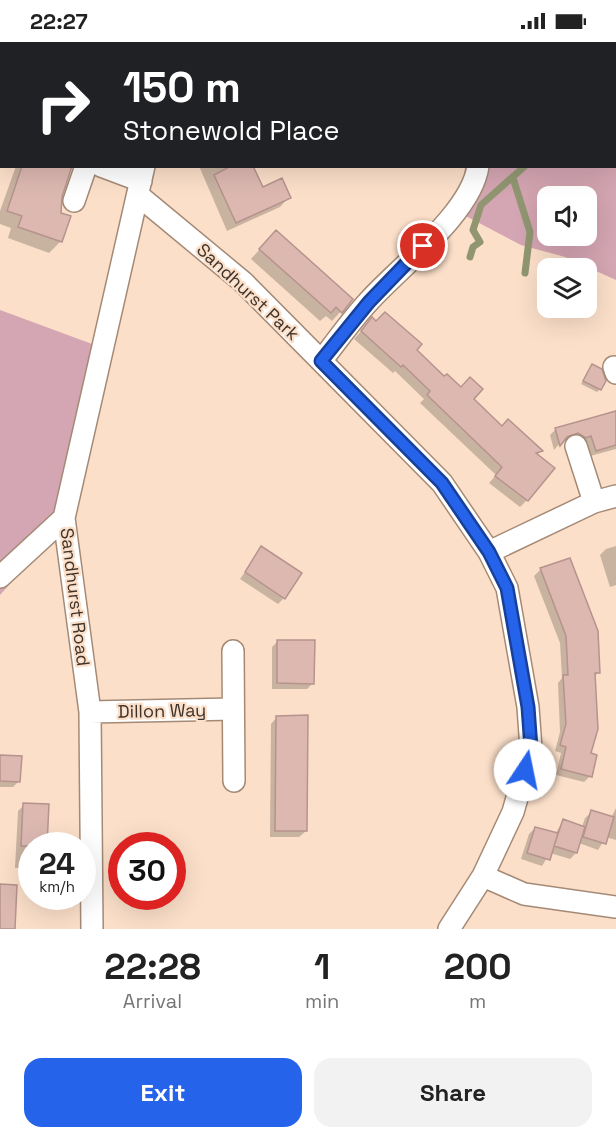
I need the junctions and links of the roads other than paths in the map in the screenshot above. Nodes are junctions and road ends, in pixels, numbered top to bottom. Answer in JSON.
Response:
{"nodes":[{"id":1,"x":85,"y":168,"type":"edge"},
{"id":2,"x":106,"y":168,"type":"edge"},
{"id":3,"x":477,"y":168,"type":"edge"},
{"id":4,"x":141,"y":181,"type":"edge"},
{"id":5,"x":74,"y":201,"type":"dead end"},
{"id":6,"x":321,"y":361,"type":"junction"},
{"id":7,"x":576,"y":446,"type":"dead end"},
{"id":8,"x":616,"y":496,"type":"edge"},
{"id":9,"x":594,"y":502,"type":"junction"},
{"id":10,"x":64,"y":518,"type":"junction"},
{"id":11,"x":489,"y":552,"type":"junction"},
{"id":12,"x":0,"y":577,"type":"edge"},
{"id":13,"x":233,"y":651,"type":"dead end"},
{"id":14,"x":233,"y":709,"type":"junction"},
{"id":15,"x":90,"y":712,"type":"junction"},
{"id":16,"x":234,"y":781,"type":"dead end"},
{"id":17,"x":483,"y":876,"type":"junction"},
{"id":18,"x":616,"y":907,"type":"edge"},
{"id":19,"x":92,"y":929,"type":"edge"},
{"id":20,"x":449,"y":929,"type":"edge"}],
"edges":[{"from":1,"to":5,"type":"street"},
{"from":2,"to":4,"type":"street","name":"Sandhurst Park"},
{"from":3,"to":6,"type":"street"},
{"from":4,"to":6,"type":"street","name":"Sandhurst Park"},
{"from":4,"to":10,"type":"street","name":"Sandhurst Road"},
{"from":6,"to":11,"type":"street","name":"Sandhurst Park"},
{"from":7,"to":9,"type":"street"},
{"from":8,"to":9,"type":"street"},
{"from":9,"to":11,"type":"street"},
{"from":10,"to":12,"type":"street"},
{"from":10,"to":15,"type":"street","name":"Sandhurst Road"},
{"from":11,"to":17,"type":"street","name":"Sandhurst Park"},
{"from":13,"to":14,"type":"street"},
{"from":14,"to":15,"type":"street","name":"Dillon Way"},
{"from":14,"to":16,"type":"street"},
{"from":15,"to":19,"type":"street","name":"Sandhurst Road"},
{"from":17,"to":18,"type":"street"},
{"from":17,"to":20,"type":"street","name":"Sandhurst Park"}]}
